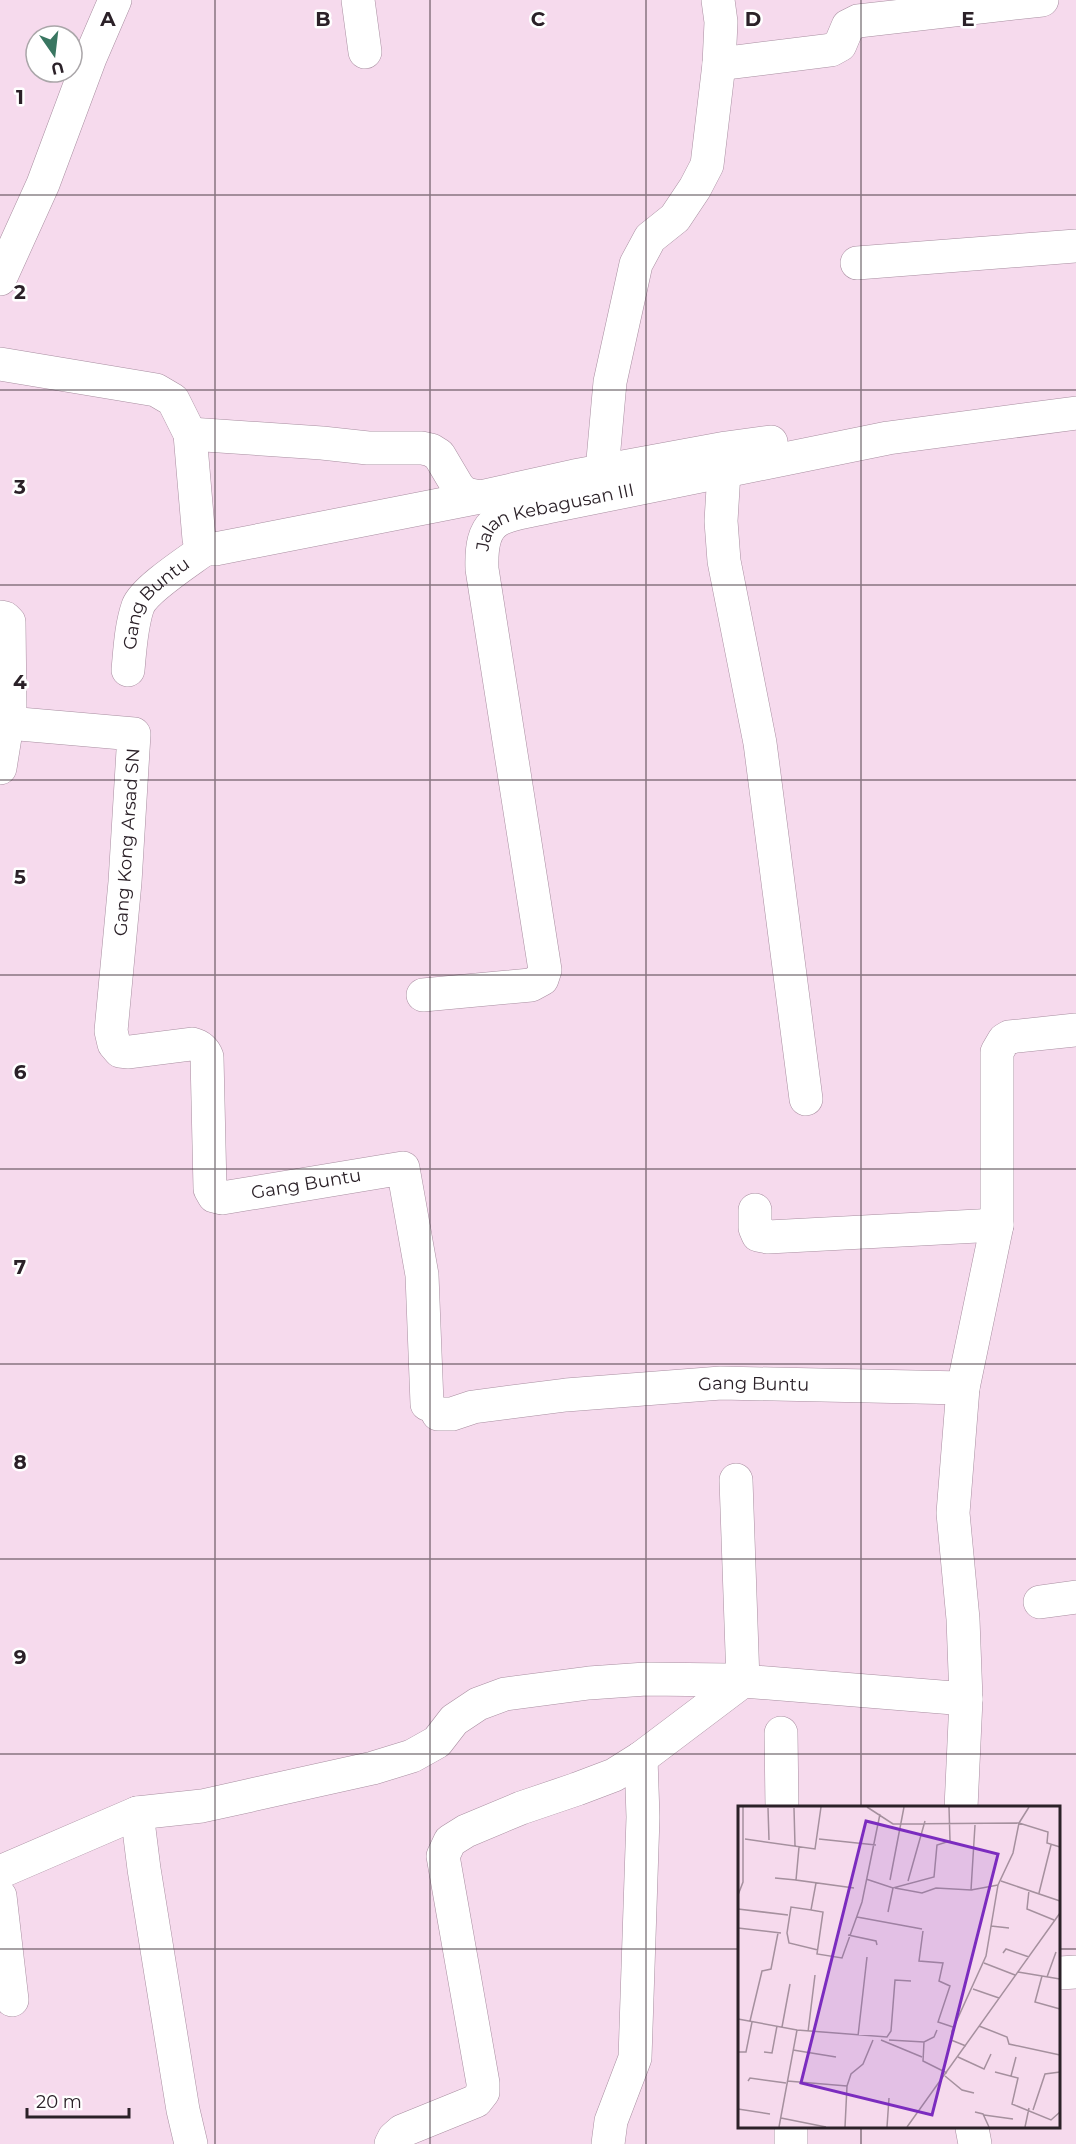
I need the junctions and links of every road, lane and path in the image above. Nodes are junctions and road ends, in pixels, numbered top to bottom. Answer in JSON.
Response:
{"nodes":[{"id":1,"x":115,"y":0,"type":"edge"},
{"id":2,"x":358,"y":0,"type":"edge"},
{"id":3,"x":718,"y":0,"type":"edge"},
{"id":4,"x":1042,"y":0,"type":"edge"},
{"id":5,"x":364,"y":52,"type":"dead end"},
{"id":6,"x":719,"y":64,"type":"junction"},
{"id":7,"x":1076,"y":246,"type":"edge"},
{"id":8,"x":857,"y":263,"type":"dead end"},
{"id":9,"x":0,"y":279,"type":"edge"},
{"id":10,"x":0,"y":364,"type":"edge"},
{"id":11,"x":1076,"y":414,"type":"edge"},
{"id":12,"x":190,"y":434,"type":"junction"},
{"id":13,"x":888,"y":438,"type":"junction"},
{"id":14,"x":602,"y":471,"type":"junction"},
{"id":15,"x":724,"y":472,"type":"junction"},
{"id":16,"x":480,"y":497,"type":"junction"},
{"id":17,"x":205,"y":549,"type":"junction"},
{"id":18,"x":0,"y":617,"type":"edge"},
{"id":19,"x":128,"y":670,"type":"dead end"},
{"id":20,"x":8,"y":723,"type":"junction"},
{"id":21,"x":0,"y":768,"type":"edge"},
{"id":22,"x":423,"y":995,"type":"dead end"},
{"id":23,"x":1076,"y":1029,"type":"edge"},
{"id":24,"x":114,"y":1044,"type":"joint"},
{"id":25,"x":806,"y":1099,"type":"dead end"},
{"id":26,"x":755,"y":1210,"type":"dead end"},
{"id":27,"x":997,"y":1225,"type":"junction"},
{"id":28,"x":963,"y":1388,"type":"junction"},
{"id":29,"x":736,"y":1480,"type":"dead end"},
{"id":30,"x":1076,"y":1597,"type":"edge"},
{"id":31,"x":1040,"y":1602,"type":"dead end"},
{"id":32,"x":736,"y":1680,"type":"junction"},
{"id":33,"x":966,"y":1700,"type":"junction"},
{"id":34,"x":781,"y":1733,"type":"dead end"},
{"id":35,"x":641,"y":1758,"type":"junction"},
{"id":36,"x":782,"y":1806,"type":"edge"},
{"id":37,"x":961,"y":1806,"type":"edge"},
{"id":38,"x":137,"y":1813,"type":"junction"},
{"id":39,"x":0,"y":1872,"type":"edge"},
{"id":40,"x":0,"y":1896,"type":"edge"},
{"id":41,"x":1076,"y":1972,"type":"edge"},
{"id":42,"x":1061,"y":1973,"type":"edge"},
{"id":43,"x":12,"y":2000,"type":"dead end"},
{"id":44,"x":972,"y":2129,"type":"edge"},
{"id":45,"x":191,"y":2144,"type":"edge"},
{"id":46,"x":391,"y":2144,"type":"edge"},
{"id":47,"x":608,"y":2144,"type":"edge"},
{"id":48,"x":975,"y":2144,"type":"edge"}],
"edges":[{"from":1,"to":9,"type":"street"},
{"from":2,"to":5,"type":"street"},
{"from":3,"to":6,"type":"street"},
{"from":4,"to":6,"type":"street"},
{"from":6,"to":14,"type":"street"},
{"from":7,"to":8,"type":"street"},
{"from":10,"to":12,"type":"street"},
{"from":11,"to":13,"type":"street","name":"Jalan Kebagusan III"},
{"from":12,"to":16,"type":"street"},
{"from":12,"to":17,"type":"street"},
{"from":13,"to":14,"type":"street"},
{"from":13,"to":15,"type":"street","name":"Jalan Kebagusan III"},
{"from":14,"to":16,"type":"street"},
{"from":15,"to":22,"type":"street","name":"Jalan Kebagusan III"},
{"from":15,"to":25,"type":"street"},
{"from":16,"to":17,"type":"street"},
{"from":17,"to":19,"type":"street","name":"Gang Buntu"},
{"from":18,"to":20,"type":"street"},
{"from":20,"to":21,"type":"street"},
{"from":20,"to":24,"type":"street","name":"Gang Kong Arsad SN"},
{"from":23,"to":27,"type":"street"},
{"from":24,"to":28,"type":"street","name":"Gang Buntu"},
{"from":26,"to":27,"type":"street"},
{"from":27,"to":28,"type":"street"},
{"from":28,"to":33,"type":"street"},
{"from":29,"to":32,"type":"street"},
{"from":30,"to":31,"type":"street"},
{"from":32,"to":33,"type":"street"},
{"from":32,"to":35,"type":"street"},
{"from":32,"to":38,"type":"street"},
{"from":33,"to":37,"type":"street"},
{"from":34,"to":36,"type":"street"},
{"from":35,"to":46,"type":"street"},
{"from":35,"to":47,"type":"street"},
{"from":38,"to":39,"type":"street"},
{"from":38,"to":45,"type":"street"},
{"from":40,"to":43,"type":"street"},
{"from":41,"to":42,"type":"street"},
{"from":44,"to":48,"type":"street"}]}
